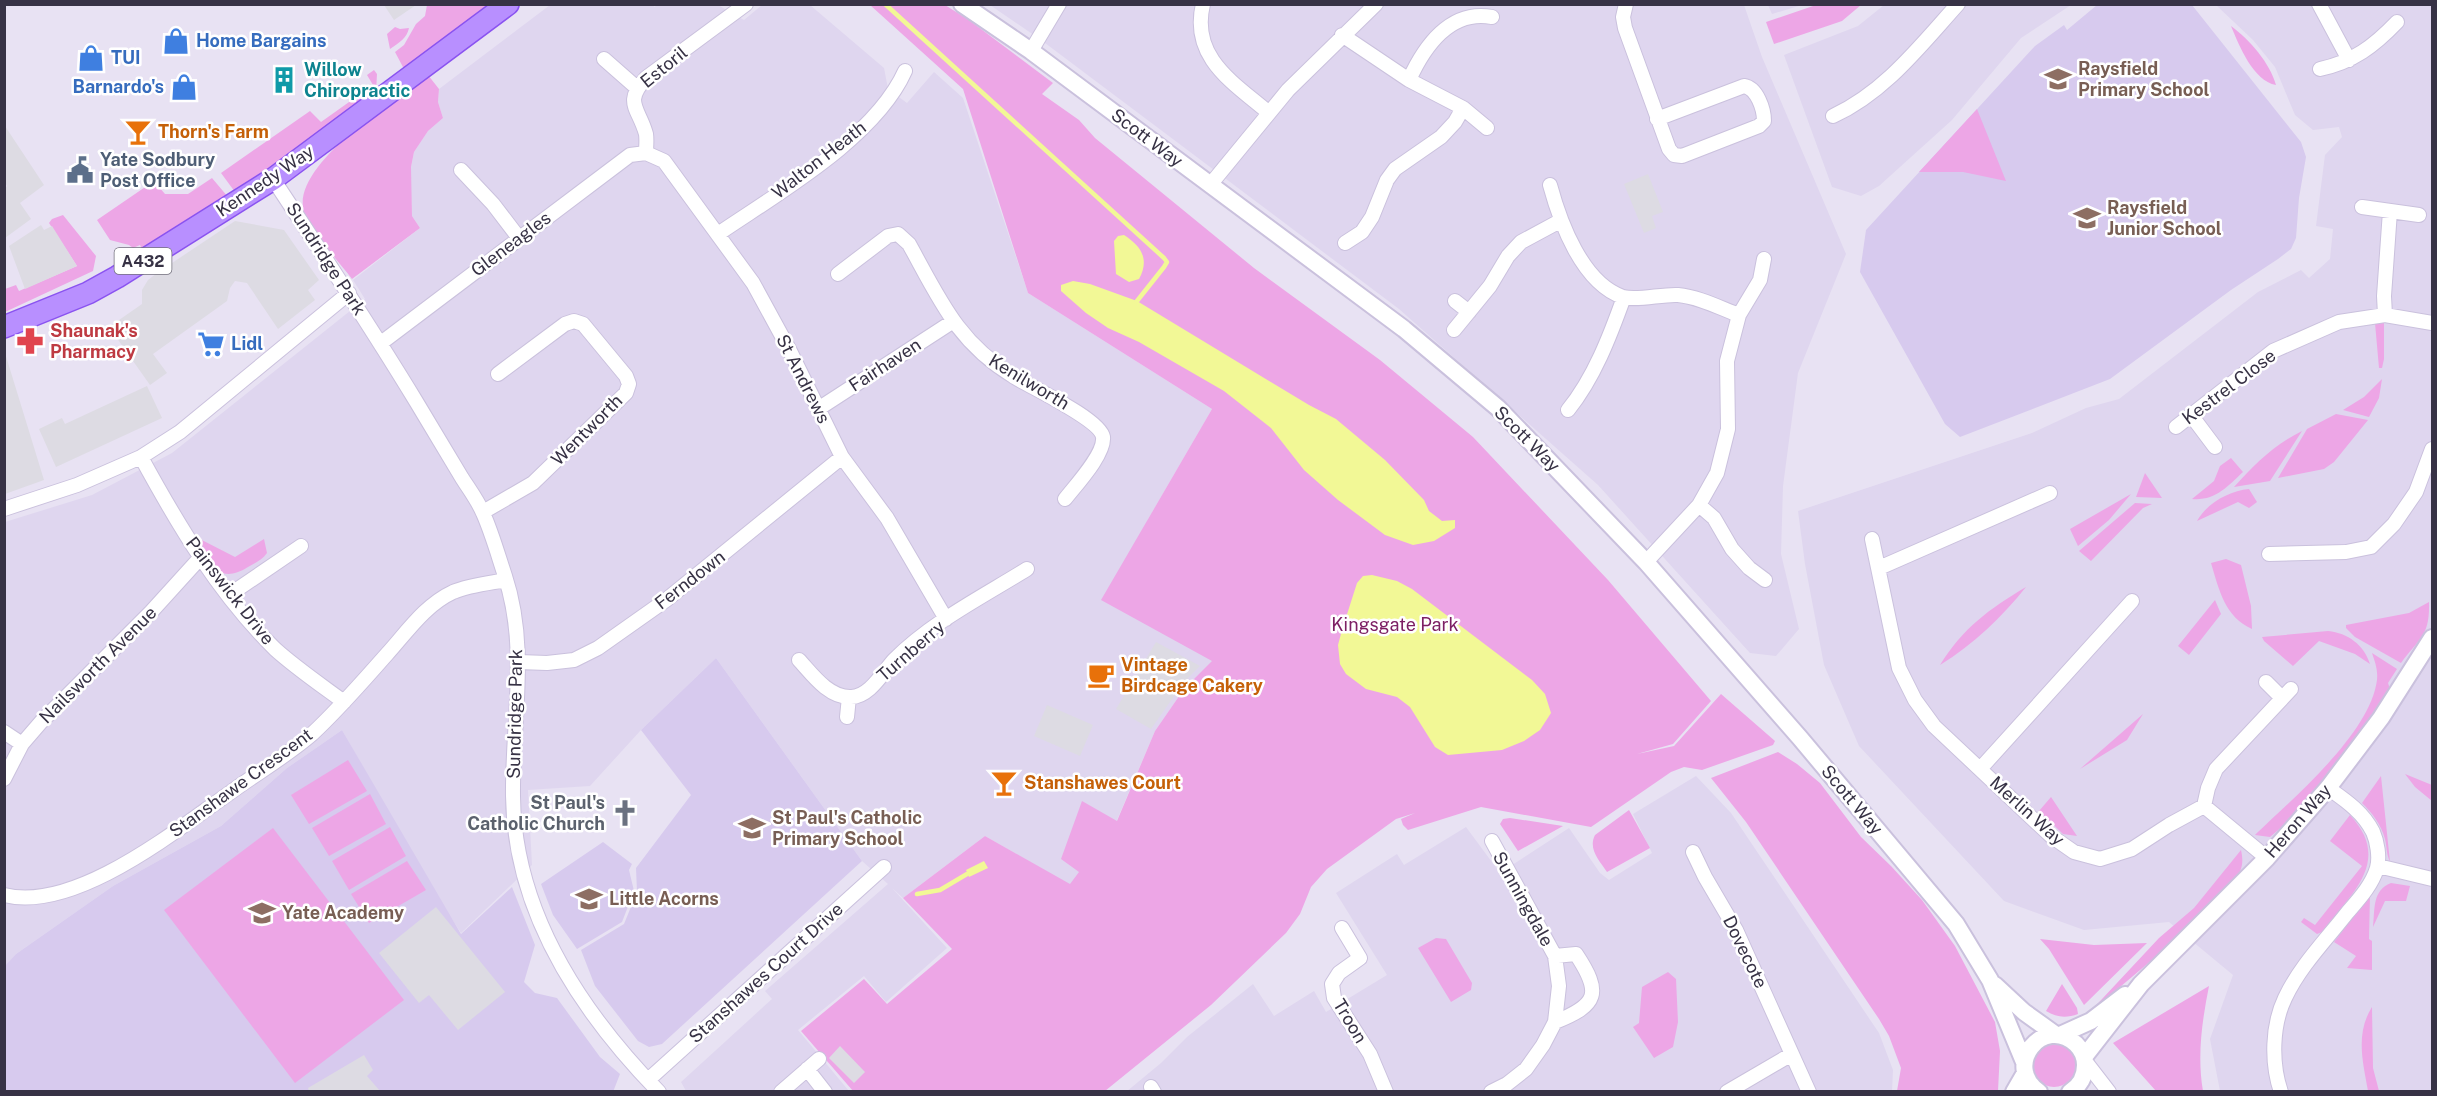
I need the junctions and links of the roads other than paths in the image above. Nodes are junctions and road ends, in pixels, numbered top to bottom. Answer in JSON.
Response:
{"nodes":[{"id":1,"x":508,"y":4,"type":"edge"},
{"id":2,"x":746,"y":4,"type":"edge"},
{"id":3,"x":963,"y":4,"type":"edge"},
{"id":4,"x":1059,"y":4,"type":"edge"},
{"id":5,"x":1203,"y":4,"type":"edge"},
{"id":6,"x":1376,"y":4,"type":"edge"},
{"id":7,"x":1626,"y":4,"type":"edge"},
{"id":8,"x":1958,"y":4,"type":"edge"},
{"id":9,"x":2319,"y":4,"type":"edge"},
{"id":10,"x":1477,"y":9,"type":"edge"},
{"id":11,"x":1492,"y":17,"type":"dead end"},
{"id":12,"x":2397,"y":22,"type":"dead end"},
{"id":13,"x":1342,"y":35,"type":"junction"},
{"id":14,"x":1031,"y":51,"type":"junction"},
{"id":15,"x":604,"y":59,"type":"dead end"},
{"id":16,"x":2349,"y":60,"type":"junction"},
{"id":17,"x":2320,"y":69,"type":"dead end"},
{"id":18,"x":905,"y":71,"type":"dead end"},
{"id":19,"x":1409,"y":80,"type":"junction"},
{"id":20,"x":637,"y":88,"type":"junction"},
{"id":21,"x":1463,"y":108,"type":"junction"},
{"id":22,"x":1269,"y":113,"type":"junction"},
{"id":23,"x":1833,"y":116,"type":"dead end"},
{"id":24,"x":1657,"y":119,"type":"junction"},
{"id":25,"x":1487,"y":128,"type":"dead end"},
{"id":26,"x":645,"y":153,"type":"junction"},
{"id":27,"x":461,"y":170,"type":"dead end"},
{"id":28,"x":273,"y":178,"type":"junction"},
{"id":29,"x":1210,"y":185,"type":"junction"},
{"id":30,"x":1550,"y":185,"type":"dead end"},
{"id":31,"x":2362,"y":207,"type":"dead end"},
{"id":32,"x":2390,"y":211,"type":"junction"},
{"id":33,"x":2419,"y":215,"type":"dead end"},
{"id":34,"x":1560,"y":221,"type":"junction"},
{"id":35,"x":718,"y":234,"type":"junction"},
{"id":36,"x":519,"y":238,"type":"junction"},
{"id":37,"x":1345,"y":243,"type":"dead end"},
{"id":38,"x":1764,"y":259,"type":"dead end"},
{"id":39,"x":838,"y":274,"type":"dead end"},
{"id":40,"x":348,"y":293,"type":"junction"},
{"id":41,"x":1624,"y":297,"type":"junction"},
{"id":42,"x":1455,"y":301,"type":"dead end"},
{"id":43,"x":1469,"y":312,"type":"junction"},
{"id":44,"x":1739,"y":315,"type":"junction"},
{"id":45,"x":2385,"y":315,"type":"junction"},
{"id":46,"x":952,"y":322,"type":"junction"},
{"id":47,"x":2433,"y":323,"type":"edge"},
{"id":48,"x":4,"y":327,"type":"edge"},
{"id":49,"x":1454,"y":330,"type":"dead end"},
{"id":50,"x":381,"y":343,"type":"junction"},
{"id":51,"x":498,"y":374,"type":"dead end"},
{"id":52,"x":818,"y":409,"type":"junction"},
{"id":53,"x":1568,"y":410,"type":"dead end"},
{"id":54,"x":2191,"y":415,"type":"junction"},
{"id":55,"x":2176,"y":427,"type":"dead end"},
{"id":56,"x":2215,"y":447,"type":"dead end"},
{"id":57,"x":2433,"y":449,"type":"edge"},
{"id":58,"x":141,"y":457,"type":"junction"},
{"id":59,"x":842,"y":457,"type":"junction"},
{"id":60,"x":2049,"y":493,"type":"dead end"},
{"id":61,"x":1065,"y":499,"type":"dead end"},
{"id":62,"x":1699,"y":506,"type":"junction"},
{"id":63,"x":4,"y":510,"type":"edge"},
{"id":64,"x":483,"y":512,"type":"junction"},
{"id":65,"x":1872,"y":539,"type":"dead end"},
{"id":66,"x":301,"y":546,"type":"dead end"},
{"id":67,"x":2269,"y":554,"type":"dead end"},
{"id":68,"x":200,"y":558,"type":"junction"},
{"id":69,"x":1646,"y":562,"type":"junction"},
{"id":70,"x":1879,"y":568,"type":"junction"},
{"id":71,"x":1027,"y":569,"type":"dead end"},
{"id":72,"x":506,"y":580,"type":"junction"},
{"id":73,"x":1765,"y":580,"type":"dead end"},
{"id":74,"x":229,"y":595,"type":"junction"},
{"id":75,"x":2132,"y":601,"type":"dead end"},
{"id":76,"x":946,"y":619,"type":"junction"},
{"id":77,"x":2433,"y":638,"type":"edge"},
{"id":78,"x":799,"y":660,"type":"dead end"},
{"id":79,"x":519,"y":662,"type":"junction"},
{"id":80,"x":2266,"y":682,"type":"dead end"},
{"id":81,"x":849,"y":697,"type":"junction"},
{"id":82,"x":344,"y":702,"type":"junction"},
{"id":83,"x":847,"y":717,"type":"dead end"},
{"id":84,"x":4,"y":732,"type":"edge"},
{"id":85,"x":22,"y":744,"type":"junction"},
{"id":86,"x":1980,"y":769,"type":"junction"},
{"id":87,"x":4,"y":779,"type":"edge"},
{"id":88,"x":2328,"y":788,"type":"junction"},
{"id":89,"x":2204,"y":806,"type":"junction"},
{"id":90,"x":1492,"y":841,"type":"dead end"},
{"id":91,"x":1693,"y":852,"type":"dead end"},
{"id":92,"x":2267,"y":858,"type":"junction"},
{"id":93,"x":2378,"y":866,"type":"junction"},
{"id":94,"x":884,"y":867,"type":"dead end"},
{"id":95,"x":2433,"y":879,"type":"edge"},
{"id":96,"x":4,"y":895,"type":"edge"},
{"id":97,"x":1342,"y":928,"type":"dead end"},
{"id":98,"x":1556,"y":956,"type":"junction"},
{"id":99,"x":1990,"y":980,"type":"junction"},
{"id":100,"x":2140,"y":984,"type":"junction"},
{"id":101,"x":1555,"y":1022,"type":"junction"},
{"id":102,"x":2058,"y":1035,"type":"junction"},
{"id":103,"x":1792,"y":1054,"type":"junction"},
{"id":104,"x":819,"y":1059,"type":"dead end"},
{"id":105,"x":2085,"y":1059,"type":"junction"},
{"id":106,"x":2025,"y":1068,"type":"junction"},
{"id":107,"x":807,"y":1069,"type":"junction"},
{"id":108,"x":648,"y":1080,"type":"junction"},
{"id":109,"x":659,"y":1092,"type":"edge"},
{"id":110,"x":781,"y":1092,"type":"edge"},
{"id":111,"x":825,"y":1092,"type":"edge"},
{"id":112,"x":1386,"y":1092,"type":"edge"},
{"id":113,"x":1491,"y":1092,"type":"edge"},
{"id":114,"x":1728,"y":1092,"type":"edge"},
{"id":115,"x":1809,"y":1092,"type":"edge"},
{"id":116,"x":2014,"y":1092,"type":"edge"},
{"id":117,"x":2039,"y":1092,"type":"edge"},
{"id":118,"x":2070,"y":1092,"type":"edge"},
{"id":119,"x":2109,"y":1092,"type":"edge"},
{"id":120,"x":2281,"y":1092,"type":"edge"}],
"edges":[{"from":1,"to":28,"type":"main road","name":"Kennedy Way","number":"A432"},
{"from":2,"to":20,"type":"street","name":"Estoril"},
{"from":3,"to":14,"type":"street","name":"Scott Way"},
{"from":4,"to":14,"type":"street"},
{"from":5,"to":22,"type":"street"},
{"from":6,"to":13,"type":"street"},
{"from":7,"to":24,"type":"street"},
{"from":8,"to":23,"type":"street"},
{"from":9,"to":16,"type":"street"},
{"from":10,"to":11,"type":"street"},
{"from":10,"to":19,"type":"street"},
{"from":12,"to":16,"type":"street"},
{"from":13,"to":19,"type":"street"},
{"from":13,"to":22,"type":"street"},
{"from":14,"to":29,"type":"street","name":"Scott Way"},
{"from":15,"to":20,"type":"street"},
{"from":16,"to":17,"type":"street"},
{"from":18,"to":35,"type":"street","name":"Walton Heath"},
{"from":19,"to":21,"type":"street"},
{"from":20,"to":26,"type":"street","name":"Estoril"},
{"from":21,"to":25,"type":"street"},
{"from":21,"to":37,"type":"street"},
{"from":22,"to":29,"type":"street"},
{"from":24,"to":24,"type":"street"},
{"from":26,"to":35,"type":"street","name":"St Andrews"},
{"from":26,"to":36,"type":"street","name":"Gleneagles"},
{"from":27,"to":36,"type":"street"},
{"from":28,"to":40,"type":"street","name":"Sundridge Park"},
{"from":28,"to":48,"type":"main road","name":"Kennedy Way","number":"A432"},
{"from":29,"to":69,"type":"street","name":"Scott Way"},
{"from":30,"to":34,"type":"street"},
{"from":31,"to":32,"type":"street"},
{"from":32,"to":33,"type":"street"},
{"from":32,"to":45,"type":"street"},
{"from":34,"to":41,"type":"street"},
{"from":34,"to":43,"type":"street"},
{"from":35,"to":52,"type":"street","name":"St Andrews"},
{"from":36,"to":50,"type":"street","name":"Gleneagles"},
{"from":38,"to":44,"type":"street"},
{"from":39,"to":46,"type":"street","name":"Kenilworth"},
{"from":40,"to":50,"type":"street","name":"Sundridge Park"},
{"from":40,"to":58,"type":"street"},
{"from":41,"to":44,"type":"street"},
{"from":41,"to":53,"type":"street"},
{"from":42,"to":43,"type":"street"},
{"from":43,"to":49,"type":"street"},
{"from":44,"to":62,"type":"street"},
{"from":45,"to":47,"type":"street","name":"Kestrel Close"},
{"from":45,"to":54,"type":"street","name":"Kestrel Close"},
{"from":46,"to":52,"type":"street","name":"Fairhaven"},
{"from":46,"to":61,"type":"street","name":"Kenilworth"},
{"from":50,"to":64,"type":"street","name":"Sundridge Park"},
{"from":51,"to":64,"type":"street","name":"Wentworth"},
{"from":52,"to":59,"type":"street","name":"St Andrews"},
{"from":54,"to":55,"type":"street","name":"Kestrel Close"},
{"from":54,"to":56,"type":"street"},
{"from":57,"to":67,"type":"street"},
{"from":58,"to":63,"type":"street"},
{"from":58,"to":68,"type":"street","name":"Painswick Drive"},
{"from":59,"to":76,"type":"street","name":"St Andrews"},
{"from":59,"to":79,"type":"street","name":"Ferndown"},
{"from":60,"to":70,"type":"street"},
{"from":62,"to":69,"type":"street"},
{"from":62,"to":73,"type":"street"},
{"from":64,"to":72,"type":"street","name":"Sundridge Park"},
{"from":65,"to":70,"type":"street","name":"Merlin Way"},
{"from":66,"to":74,"type":"street"},
{"from":68,"to":74,"type":"street","name":"Painswick Drive"},
{"from":68,"to":85,"type":"street","name":"Nailsworth Avenue"},
{"from":69,"to":99,"type":"street","name":"Scott Way"},
{"from":70,"to":86,"type":"street","name":"Merlin Way"},
{"from":71,"to":76,"type":"street","name":"Turnberry"},
{"from":72,"to":79,"type":"street","name":"Sundridge Park"},
{"from":72,"to":82,"type":"street","name":"Stanshawe Crescent"},
{"from":74,"to":82,"type":"street","name":"Painswick Drive"},
{"from":75,"to":86,"type":"street","name":"Merlin Way"},
{"from":76,"to":81,"type":"street","name":"Turnberry"},
{"from":77,"to":88,"type":"street","name":"Heron Way"},
{"from":78,"to":81,"type":"street"},
{"from":79,"to":108,"type":"street","name":"Sundridge Park"},
{"from":80,"to":89,"type":"street"},
{"from":81,"to":83,"type":"street"},
{"from":82,"to":96,"type":"street","name":"Stanshawe Crescent"},
{"from":84,"to":85,"type":"street"},
{"from":85,"to":87,"type":"street","name":"Nailsworth Avenue"},
{"from":86,"to":89,"type":"street","name":"Merlin Way"},
{"from":88,"to":92,"type":"street","name":"Heron Way"},
{"from":88,"to":93,"type":"street"},
{"from":89,"to":92,"type":"street"},
{"from":90,"to":98,"type":"street","name":"Sunningdale"},
{"from":91,"to":103,"type":"street","name":"Dovecote"},
{"from":92,"to":100,"type":"street","name":"Heron Way"},
{"from":93,"to":95,"type":"street"},
{"from":93,"to":120,"type":"street"},
{"from":94,"to":108,"type":"street","name":"Stanshawes Court Drive"},
{"from":97,"to":112,"type":"street","name":"Troon"},
{"from":98,"to":101,"type":"street","name":"Sunningdale"},
{"from":98,"to":101,"type":"street","name":"Sunningdale"},
{"from":99,"to":102,"type":"street","name":"Scott Way"},
{"from":99,"to":106,"type":"street","name":"Scott Way"},
{"from":100,"to":102,"type":"street","name":"Heron Way"},
{"from":100,"to":105,"type":"street","name":"Heron Way"},
{"from":101,"to":113,"type":"street","name":"Sunningdale"},
{"from":102,"to":105,"type":"street","name":"Scott Way"},
{"from":102,"to":106,"type":"street","name":"Heron Way"},
{"from":103,"to":114,"type":"street"},
{"from":103,"to":115,"type":"street","name":"Dovecote"},
{"from":104,"to":107,"type":"street"},
{"from":105,"to":118,"type":"street","name":"Heron Way"},
{"from":105,"to":119,"type":"street"},
{"from":106,"to":116,"type":"street","name":"Heron Way"},
{"from":106,"to":117,"type":"street","name":"Scott Way"},
{"from":107,"to":110,"type":"street"},
{"from":107,"to":111,"type":"street"},
{"from":108,"to":109,"type":"street","name":"Sundridge Park"}]}
